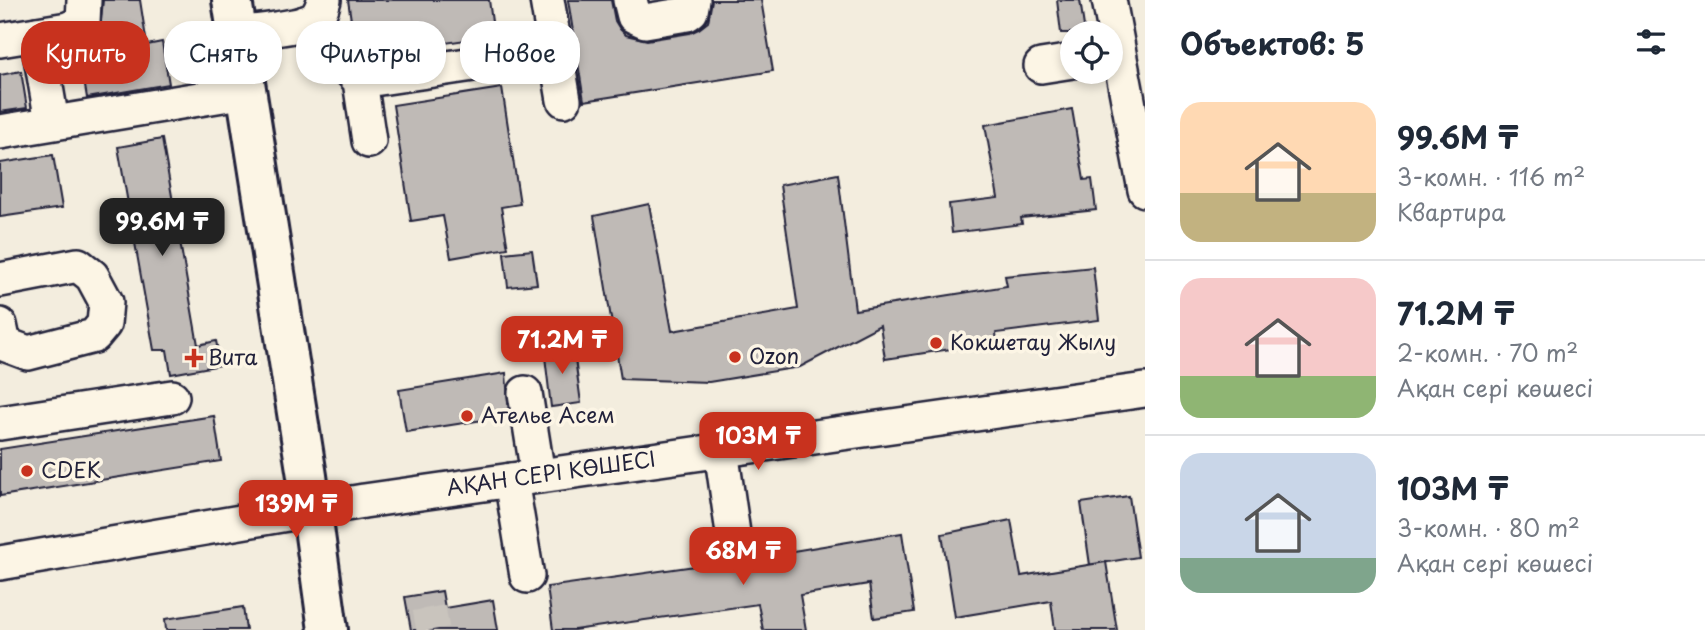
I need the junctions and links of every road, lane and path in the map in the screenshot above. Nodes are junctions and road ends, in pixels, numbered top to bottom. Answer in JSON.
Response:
{"nodes":[{"id":1,"x":84,"y":0,"type":"edge"},
{"id":2,"x":547,"y":0,"type":"edge"},
{"id":3,"x":630,"y":0,"type":"edge"},
{"id":4,"x":693,"y":0,"type":"edge"},
{"id":5,"x":1109,"y":0,"type":"edge"},
{"id":6,"x":314,"y":12,"type":"edge"},
{"id":7,"x":235,"y":17,"type":"edge"},
{"id":8,"x":83,"y":21,"type":"edge"},
{"id":9,"x":1111,"y":21,"type":"edge"},
{"id":10,"x":21,"y":37,"type":"edge"},
{"id":11,"x":0,"y":40,"type":"edge"},
{"id":12,"x":46,"y":84,"type":"edge"},
{"id":13,"x":361,"y":84,"type":"edge"},
{"id":14,"x":1121,"y":84,"type":"edge"},
{"id":15,"x":247,"y":91,"type":"junction"},
{"id":16,"x":564,"y":100,"type":"dead end"},
{"id":17,"x":52,"y":122,"type":"junction"},
{"id":18,"x":0,"y":132,"type":"edge"},
{"id":19,"x":369,"y":141,"type":"dead end"},
{"id":20,"x":1145,"y":190,"type":"edge"},
{"id":21,"x":0,"y":280,"type":"edge"},
{"id":22,"x":0,"y":325,"type":"edge"},
{"id":23,"x":1145,"y":390,"type":"edge"},
{"id":24,"x":525,"y":393,"type":"dead end"},
{"id":25,"x":172,"y":397,"type":"dead end"},
{"id":26,"x":0,"y":423,"type":"edge"},
{"id":27,"x":721,"y":450,"type":"junction"},
{"id":28,"x":525,"y":477,"type":"junction"},
{"id":29,"x":311,"y":510,"type":"junction"},
{"id":30,"x":734,"y":540,"type":"dead end"},
{"id":31,"x":0,"y":563,"type":"edge"},
{"id":32,"x":527,"y":576,"type":"dead end"},
{"id":33,"x":328,"y":630,"type":"edge"}],
"edges":[{"from":1,"to":8,"type":"street"},
{"from":2,"to":16,"type":"street"},
{"from":3,"to":4,"type":"street"},
{"from":5,"to":9,"type":"street"},
{"from":6,"to":7,"type":"street"},
{"from":7,"to":15,"type":"highway"},
{"from":10,"to":11,"type":"street"},
{"from":12,"to":17,"type":"street"},
{"from":13,"to":19,"type":"street"},
{"from":14,"to":20,"type":"street"},
{"from":15,"to":17,"type":"street"},
{"from":15,"to":29,"type":"highway"},
{"from":17,"to":18,"type":"street"},
{"from":21,"to":22,"type":"street"},
{"from":23,"to":27,"type":"street","name":"АҚАН СЕРІ КӨШЕСІ"},
{"from":24,"to":28,"type":"street"},
{"from":25,"to":26,"type":"street"},
{"from":27,"to":28,"type":"street","name":"АҚАН СЕРІ КӨШЕСІ"},
{"from":27,"to":30,"type":"street"},
{"from":28,"to":29,"type":"street","name":"АҚАН СЕРІ КӨШЕСІ"},
{"from":28,"to":32,"type":"street"},
{"from":29,"to":31,"type":"street","name":"АҚАН СЕРІ КӨШЕСІ"},
{"from":29,"to":33,"type":"highway"}]}
